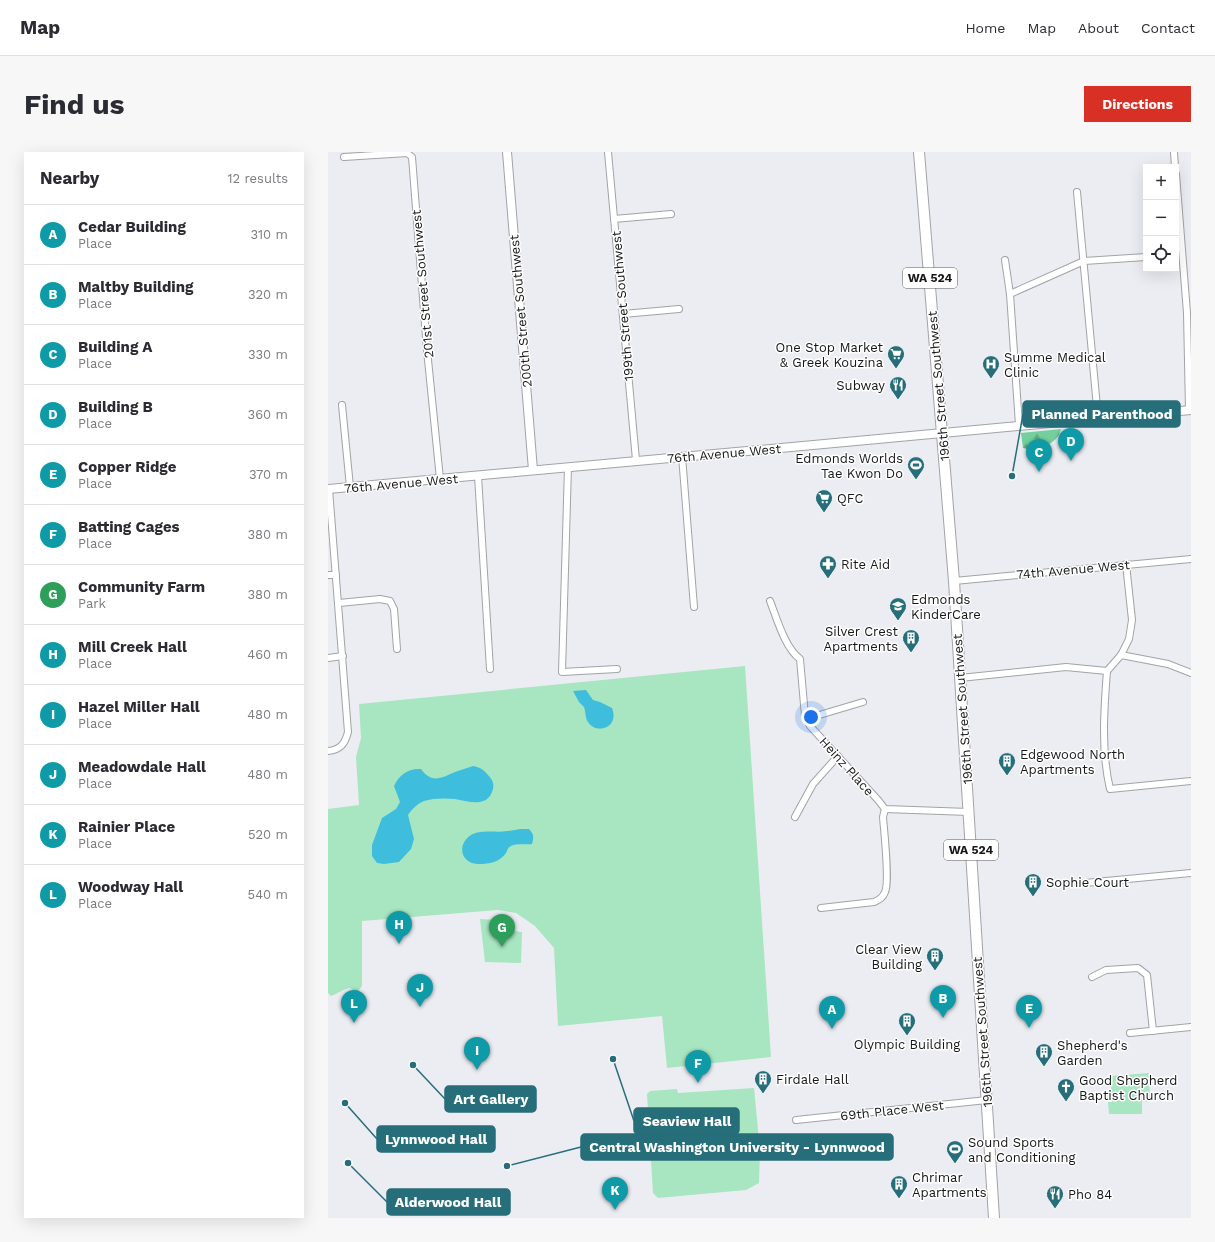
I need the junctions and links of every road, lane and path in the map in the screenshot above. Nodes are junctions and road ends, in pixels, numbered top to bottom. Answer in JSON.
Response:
{"nodes":[{"id":1,"x":507,"y":152,"type":"edge"},
{"id":2,"x":608,"y":152,"type":"edge"},
{"id":3,"x":919,"y":152,"type":"edge"},
{"id":4,"x":1174,"y":152,"type":"edge"},
{"id":5,"x":344,"y":157,"type":"dead end"},
{"id":6,"x":1175,"y":164,"type":"edge"},
{"id":7,"x":1077,"y":192,"type":"dead end"},
{"id":8,"x":1177,"y":200,"type":"edge"},
{"id":9,"x":671,"y":214,"type":"dead end"},
{"id":10,"x":614,"y":219,"type":"junction"},
{"id":11,"x":1178,"y":236,"type":"edge"},
{"id":12,"x":1179,"y":254,"type":"edge"},
{"id":13,"x":1143,"y":256,"type":"edge"},
{"id":14,"x":1005,"y":260,"type":"dead end"},
{"id":15,"x":1084,"y":261,"type":"junction"},
{"id":16,"x":1010,"y":294,"type":"junction"},
{"id":17,"x":679,"y":309,"type":"dead end"},
{"id":18,"x":623,"y":314,"type":"junction"},
{"id":19,"x":342,"y":405,"type":"dead end"},
{"id":20,"x":1190,"y":410,"type":"edge"},
{"id":21,"x":1098,"y":418,"type":"junction"},
{"id":22,"x":1020,"y":425,"type":"junction"},
{"id":23,"x":942,"y":432,"type":"junction"},
{"id":24,"x":682,"y":456,"type":"junction"},
{"id":25,"x":636,"y":460,"type":"junction"},
{"id":26,"x":568,"y":467,"type":"junction"},
{"id":27,"x":533,"y":470,"type":"junction"},
{"id":28,"x":478,"y":476,"type":"junction"},
{"id":29,"x":440,"y":479,"type":"junction"},
{"id":30,"x":350,"y":487,"type":"junction"},
{"id":31,"x":329,"y":489,"type":"edge"},
{"id":32,"x":1191,"y":559,"type":"edge"},
{"id":33,"x":1126,"y":564,"type":"junction"},
{"id":34,"x":336,"y":574,"type":"junction"},
{"id":35,"x":328,"y":575,"type":"edge"},
{"id":36,"x":954,"y":581,"type":"junction"},
{"id":37,"x":770,"y":601,"type":"dead end"},
{"id":38,"x":339,"y":603,"type":"junction"},
{"id":39,"x":694,"y":607,"type":"dead end"},
{"id":40,"x":396,"y":649,"type":"dead end"},
{"id":41,"x":1121,"y":655,"type":"junction"},
{"id":42,"x":343,"y":656,"type":"junction"},
{"id":43,"x":328,"y":658,"type":"edge"},
{"id":44,"x":490,"y":669,"type":"dead end"},
{"id":45,"x":617,"y":669,"type":"dead end"},
{"id":46,"x":1107,"y":671,"type":"junction"},
{"id":47,"x":1191,"y":673,"type":"edge"},
{"id":48,"x":960,"y":678,"type":"junction"},
{"id":49,"x":863,"y":702,"type":"dead end"},
{"id":50,"x":806,"y":719,"type":"junction"},
{"id":51,"x":328,"y":751,"type":"edge"},
{"id":52,"x":838,"y":756,"type":"junction"},
{"id":53,"x":1191,"y":781,"type":"edge"},
{"id":54,"x":885,"y":809,"type":"junction"},
{"id":55,"x":968,"y":812,"type":"junction"},
{"id":56,"x":794,"y":816,"type":"dead end"},
{"id":57,"x":1191,"y":874,"type":"edge"},
{"id":58,"x":1085,"y":883,"type":"dead end"},
{"id":59,"x":821,"y":908,"type":"dead end"},
{"id":60,"x":1092,"y":977,"type":"dead end"},
{"id":61,"x":1191,"y":1027,"type":"edge"},
{"id":62,"x":1153,"y":1031,"type":"junction"},
{"id":63,"x":1130,"y":1033,"type":"dead end"},
{"id":64,"x":987,"y":1100,"type":"junction"},
{"id":65,"x":796,"y":1120,"type":"dead end"},
{"id":66,"x":994,"y":1218,"type":"edge"}],
"edges":[{"from":1,"to":27,"type":"street","name":"200th Street Southwest"},
{"from":2,"to":10,"type":"street","name":"199th Street Southwest"},
{"from":3,"to":23,"type":"main road","name":"196th Street Southwest","number":"WA 524"},
{"from":4,"to":6,"type":"street"},
{"from":5,"to":29,"type":"street","name":"201st Street Southwest"},
{"from":7,"to":15,"type":"street"},
{"from":8,"to":11,"type":"street"},
{"from":9,"to":10,"type":"street"},
{"from":10,"to":18,"type":"street","name":"199th Street Southwest"},
{"from":12,"to":20,"type":"street"},
{"from":13,"to":15,"type":"street"},
{"from":14,"to":16,"type":"street"},
{"from":15,"to":16,"type":"street"},
{"from":15,"to":21,"type":"street"},
{"from":16,"to":22,"type":"street"},
{"from":17,"to":18,"type":"street"},
{"from":18,"to":25,"type":"street","name":"199th Street Southwest"},
{"from":19,"to":30,"type":"street"},
{"from":20,"to":21,"type":"street","name":"76th Avenue West"},
{"from":21,"to":22,"type":"street","name":"76th Avenue West"},
{"from":22,"to":23,"type":"street","name":"76th Avenue West"},
{"from":23,"to":24,"type":"street","name":"76th Avenue West"},
{"from":23,"to":36,"type":"main road","name":"196th Street Southwest","number":"WA 524"},
{"from":24,"to":25,"type":"street","name":"76th Avenue West"},
{"from":24,"to":39,"type":"street"},
{"from":25,"to":26,"type":"street","name":"76th Avenue West"},
{"from":26,"to":27,"type":"street","name":"76th Avenue West"},
{"from":26,"to":45,"type":"street"},
{"from":27,"to":28,"type":"street","name":"76th Avenue West"},
{"from":28,"to":29,"type":"street","name":"76th Avenue West"},
{"from":28,"to":44,"type":"street"},
{"from":29,"to":30,"type":"street","name":"76th Avenue West"},
{"from":30,"to":31,"type":"street","name":"76th Avenue West"},
{"from":31,"to":34,"type":"street"},
{"from":32,"to":33,"type":"street","name":"74th Avenue West"},
{"from":33,"to":36,"type":"street","name":"74th Avenue West"},
{"from":33,"to":41,"type":"street"},
{"from":34,"to":35,"type":"street"},
{"from":34,"to":38,"type":"street"},
{"from":36,"to":48,"type":"main road","name":"196th Street Southwest","number":"WA 524"},
{"from":37,"to":50,"type":"street"},
{"from":38,"to":40,"type":"street"},
{"from":38,"to":42,"type":"street"},
{"from":41,"to":46,"type":"street"},
{"from":41,"to":47,"type":"street"},
{"from":42,"to":43,"type":"street"},
{"from":42,"to":51,"type":"street"},
{"from":46,"to":48,"type":"street"},
{"from":46,"to":53,"type":"street"},
{"from":48,"to":55,"type":"main road","name":"196th Street Southwest","number":"WA 524"},
{"from":49,"to":50,"type":"street"},
{"from":50,"to":52,"type":"street","name":"Heinz Place"},
{"from":52,"to":54,"type":"street","name":"Heinz Place"},
{"from":52,"to":56,"type":"street"},
{"from":54,"to":55,"type":"street"},
{"from":54,"to":59,"type":"street"},
{"from":55,"to":64,"type":"main road","name":"196th Street Southwest","number":"WA 524"},
{"from":57,"to":58,"type":"street"},
{"from":60,"to":62,"type":"street"},
{"from":61,"to":62,"type":"street"},
{"from":62,"to":63,"type":"street"},
{"from":64,"to":65,"type":"street","name":"69th Place West"},
{"from":64,"to":66,"type":"main road","name":"196th Street Southwest","number":"WA 524"}]}
